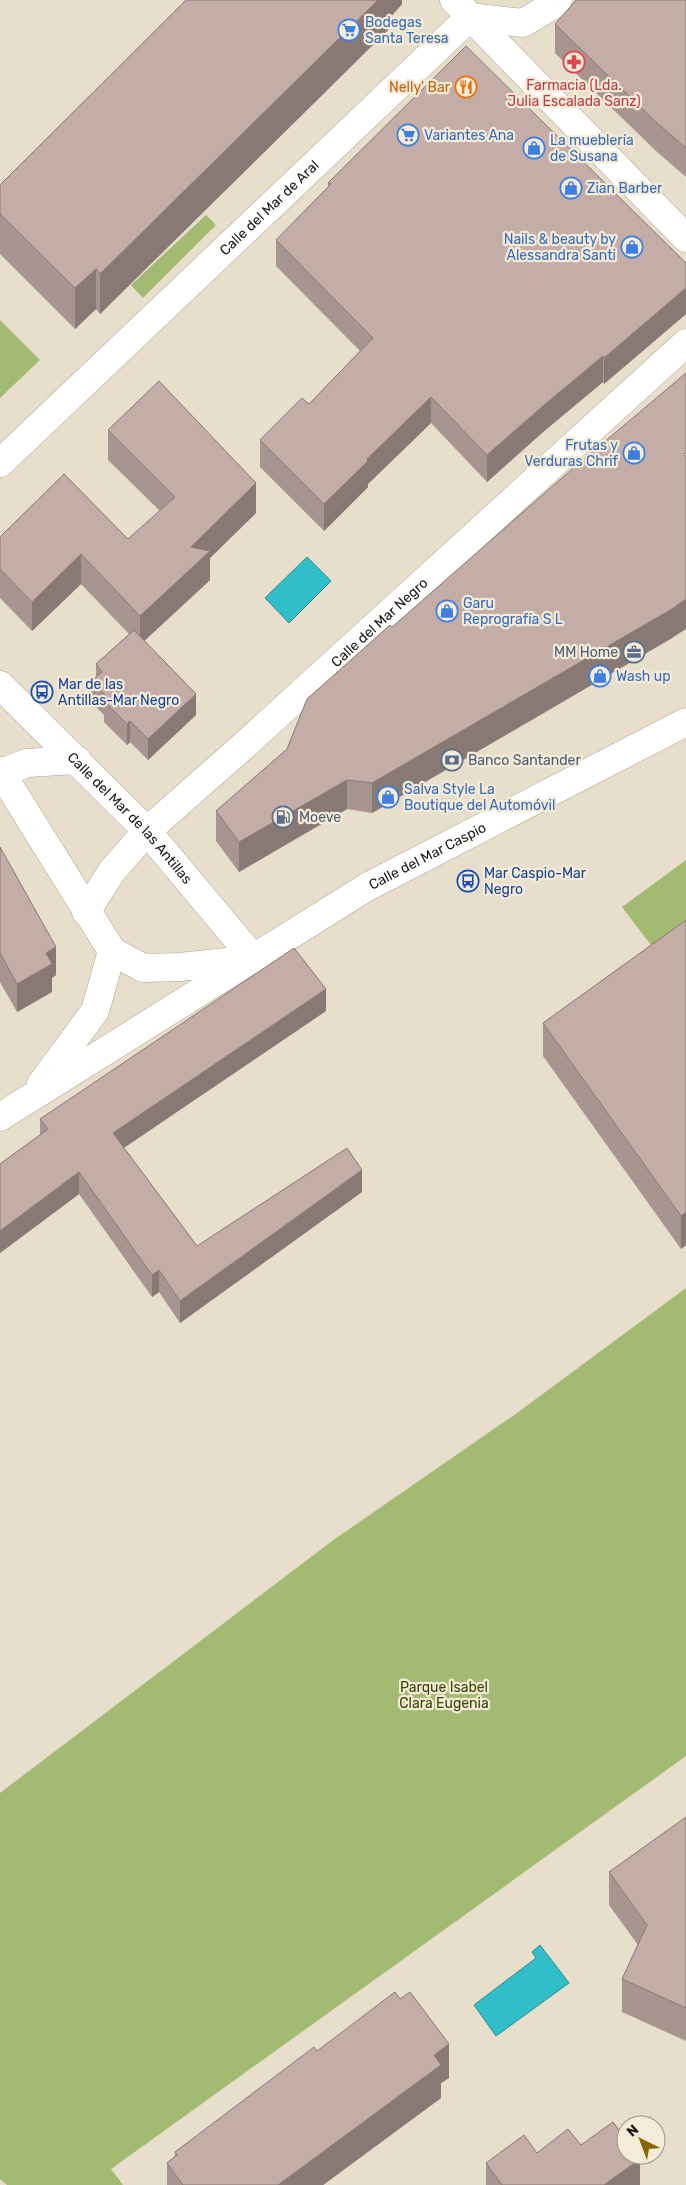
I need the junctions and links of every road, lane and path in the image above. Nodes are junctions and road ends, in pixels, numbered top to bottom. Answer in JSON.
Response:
{"nodes":[{"id":1,"x":558,"y":0,"type":"edge"},
{"id":2,"x":462,"y":9,"type":"edge"},
{"id":3,"x":686,"y":238,"type":"edge"},
{"id":4,"x":686,"y":343,"type":"edge"},
{"id":5,"x":0,"y":463,"type":"edge"},
{"id":6,"x":0,"y":685,"type":"edge"},
{"id":7,"x":686,"y":722,"type":"edge"},
{"id":8,"x":77,"y":760,"type":"junction"},
{"id":9,"x":0,"y":772,"type":"edge"},
{"id":10,"x":147,"y":831,"type":"junction"},
{"id":11,"x":86,"y":912,"type":"junction"},
{"id":12,"x":112,"y":951,"type":"junction"},
{"id":13,"x":254,"y":959,"type":"junction"},
{"id":14,"x":32,"y":1097,"type":"junction"},
{"id":15,"x":0,"y":1117,"type":"edge"}],
"edges":[{"from":1,"to":2,"type":"street"},
{"from":2,"to":3,"type":"street"},
{"from":2,"to":5,"type":"street","name":"Calle del Mar de Aral"},
{"from":4,"to":10,"type":"street","name":"Calle del Mar Negro"},
{"from":6,"to":8,"type":"street","name":"Calle del Mar de las Antillas"},
{"from":7,"to":13,"type":"street","name":"Calle del Mar Caspio"},
{"from":8,"to":9,"type":"street"},
{"from":8,"to":10,"type":"street","name":"Calle del Mar de las Antillas"},
{"from":9,"to":11,"type":"street"},
{"from":10,"to":11,"type":"street","name":"Calle del Mar Negro"},
{"from":10,"to":13,"type":"street","name":"Calle del Mar de las Antillas"},
{"from":11,"to":12,"type":"street"},
{"from":12,"to":13,"type":"street","name":"Calle del Mar Caspio"},
{"from":12,"to":14,"type":"street","name":"Calle del Mar Caspio"},
{"from":13,"to":14,"type":"street","name":"Calle del Mar Caspio"},
{"from":14,"to":15,"type":"street","name":"Calle del Mar Caspio"}]}
